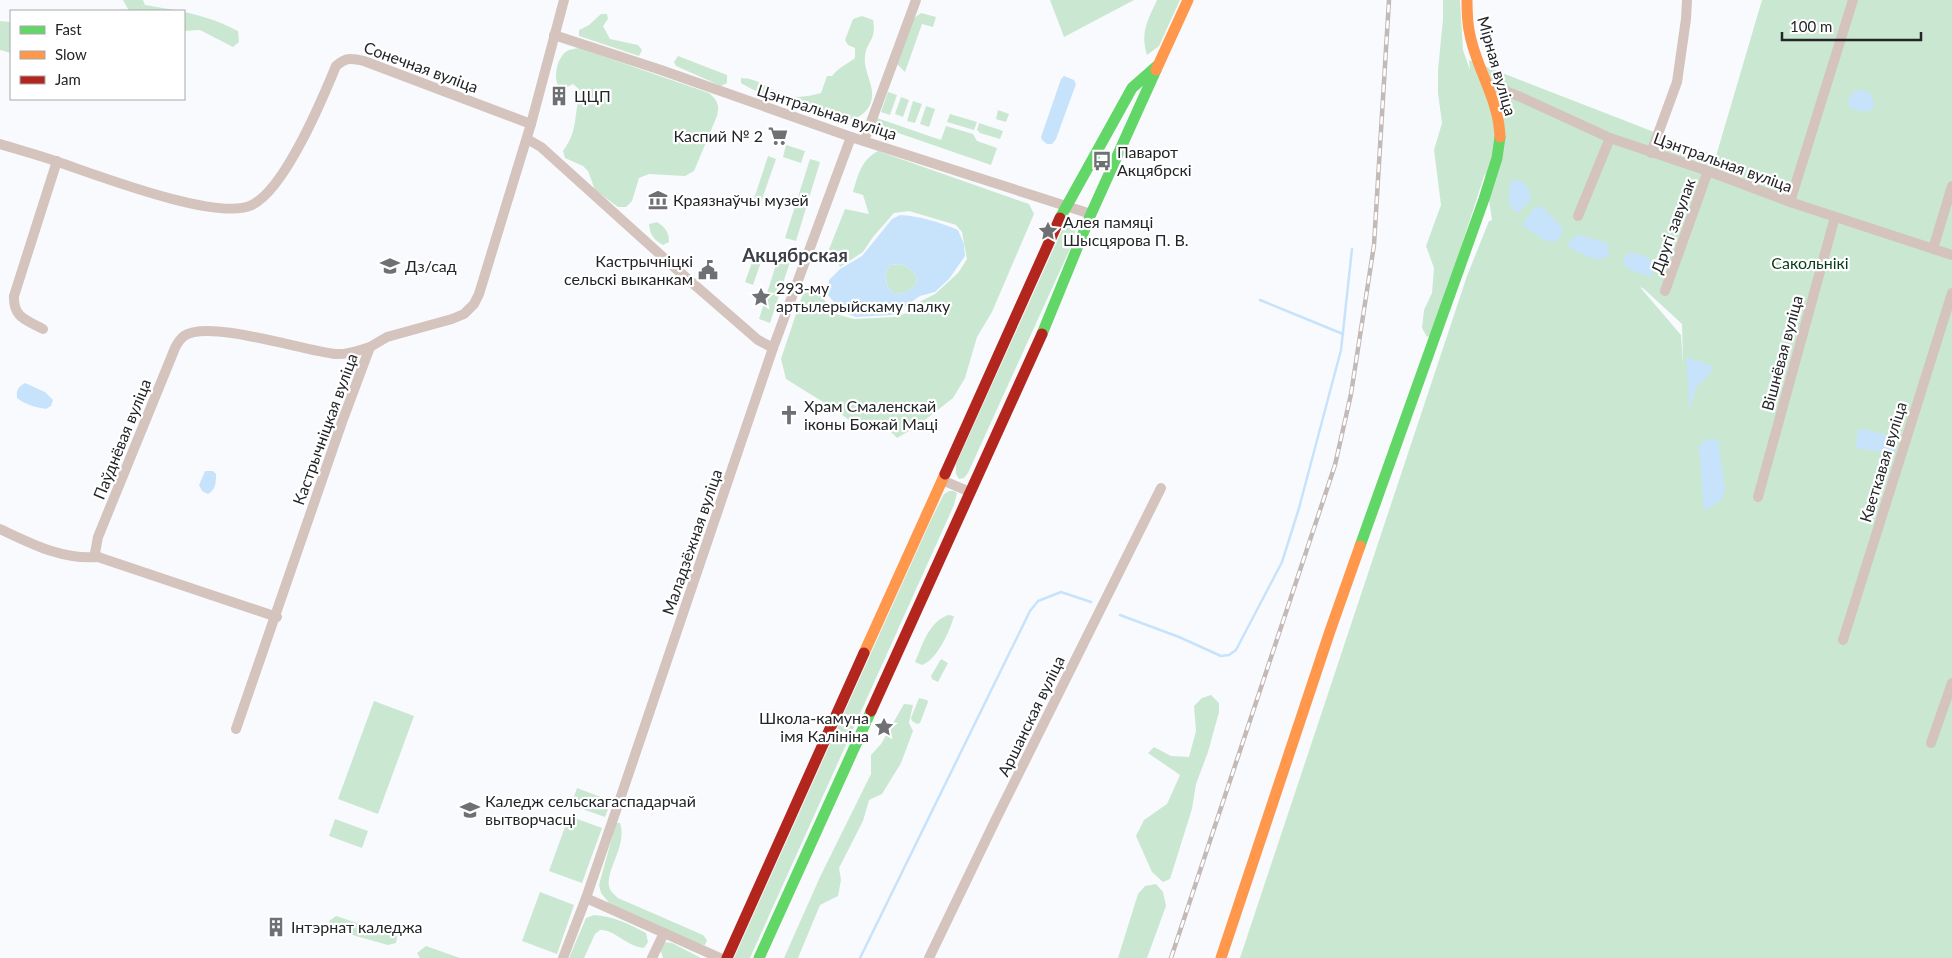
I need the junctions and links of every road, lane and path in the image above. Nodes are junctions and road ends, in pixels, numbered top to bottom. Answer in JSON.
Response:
{"nodes":[{"id":1,"x":564,"y":0,"type":"edge"},
{"id":2,"x":916,"y":0,"type":"edge"},
{"id":3,"x":1188,"y":0,"type":"edge"},
{"id":4,"x":1467,"y":0,"type":"edge"},
{"id":5,"x":1687,"y":0,"type":"edge"},
{"id":6,"x":1853,"y":0,"type":"edge"},
{"id":7,"x":554,"y":35,"type":"junction"},
{"id":8,"x":1157,"y":66,"type":"junction"},
{"id":9,"x":1489,"y":84,"type":"junction"},
{"id":10,"x":531,"y":124,"type":"junction"},
{"id":11,"x":851,"y":137,"type":"junction"},
{"id":12,"x":1610,"y":138,"type":"junction"},
{"id":13,"x":527,"y":139,"type":"junction"},
{"id":14,"x":864,"y":141,"type":"junction"},
{"id":15,"x":0,"y":144,"type":"edge"},
{"id":16,"x":1651,"y":153,"type":"junction"},
{"id":17,"x":57,"y":161,"type":"junction"},
{"id":18,"x":1708,"y":171,"type":"junction"},
{"id":19,"x":1952,"y":186,"type":"edge"},
{"id":20,"x":1790,"y":202,"type":"junction"},
{"id":21,"x":1065,"y":207,"type":"junction"},
{"id":22,"x":1091,"y":214,"type":"junction"},
{"id":23,"x":1578,"y":216,"type":"dead end"},
{"id":24,"x":1835,"y":216,"type":"junction"},
{"id":25,"x":1933,"y":249,"type":"junction"},
{"id":26,"x":1952,"y":255,"type":"edge"},
{"id":27,"x":1665,"y":291,"type":"dead end"},
{"id":28,"x":1952,"y":293,"type":"edge"},
{"id":29,"x":43,"y":330,"type":"dead end"},
{"id":30,"x":370,"y":347,"type":"junction"},
{"id":31,"x":773,"y":348,"type":"junction"},
{"id":32,"x":942,"y":480,"type":"junction"},
{"id":33,"x":1161,"y":488,"type":"dead end"},
{"id":34,"x":970,"y":492,"type":"junction"},
{"id":35,"x":1758,"y":497,"type":"dead end"},
{"id":36,"x":0,"y":529,"type":"edge"},
{"id":37,"x":98,"y":557,"type":"junction"},
{"id":38,"x":276,"y":617,"type":"junction"},
{"id":39,"x":1843,"y":640,"type":"dead end"},
{"id":40,"x":1952,"y":683,"type":"edge"},
{"id":41,"x":236,"y":730,"type":"dead end"},
{"id":42,"x":1931,"y":743,"type":"dead end"},
{"id":43,"x":586,"y":898,"type":"junction"},
{"id":44,"x":664,"y":933,"type":"junction"},
{"id":45,"x":563,"y":958,"type":"edge"},
{"id":46,"x":652,"y":958,"type":"edge"},
{"id":47,"x":720,"y":958,"type":"edge"},
{"id":48,"x":727,"y":958,"type":"edge"},
{"id":49,"x":760,"y":958,"type":"edge"},
{"id":50,"x":929,"y":958,"type":"edge"},
{"id":51,"x":1221,"y":958,"type":"edge"}],
"edges":[{"from":1,"to":7,"type":"street","name":"Кастрычніцкая вуліца"},
{"from":2,"to":14,"type":"street"},
{"from":3,"to":8,"type":"street"},
{"from":4,"to":9,"type":"street","name":"Мірная вуліца"},
{"from":5,"to":16,"type":"street"},
{"from":6,"to":20,"type":"street"},
{"from":7,"to":10,"type":"street","name":"Кастрычніцкая вуліца"},
{"from":7,"to":11,"type":"street","name":"Цэнтральная вуліца"},
{"from":8,"to":21,"type":"street"},
{"from":8,"to":22,"type":"street"},
{"from":9,"to":12,"type":"street","name":"Цэнтральная вуліца"},
{"from":9,"to":51,"type":"street","name":"Мірная вуліца"},
{"from":10,"to":13,"type":"street","name":"Кастрычніцкая вуліца"},
{"from":10,"to":17,"type":"street","name":"Сонечная вуліца"},
{"from":11,"to":14,"type":"street","name":"Цэнтральная вуліца"},
{"from":11,"to":31,"type":"street","name":"Маладзёжная вуліца"},
{"from":12,"to":16,"type":"street","name":"Цэнтральная вуліца"},
{"from":12,"to":23,"type":"street"},
{"from":13,"to":30,"type":"street","name":"Кастрычніцкая вуліца"},
{"from":13,"to":31,"type":"street"},
{"from":14,"to":21,"type":"street","name":"Цэнтральная вуліца"},
{"from":15,"to":17,"type":"street","name":"Сонечная вуліца"},
{"from":16,"to":18,"type":"street","name":"Цэнтральная вуліца"},
{"from":17,"to":29,"type":"street"},
{"from":18,"to":20,"type":"street","name":"Цэнтральная вуліца"},
{"from":18,"to":27,"type":"street","name":"Другі завулак"},
{"from":19,"to":25,"type":"street"},
{"from":20,"to":24,"type":"street","name":"Цэнтральная вуліца"},
{"from":21,"to":22,"type":"street","name":"Цэнтральная вуліца"},
{"from":21,"to":32,"type":"street"},
{"from":22,"to":34,"type":"street"},
{"from":24,"to":25,"type":"street","name":"Цэнтральная вуліца"},
{"from":24,"to":35,"type":"street","name":"Вішнёвая вуліца"},
{"from":25,"to":26,"type":"street","name":"Цэнтральная вуліца"},
{"from":28,"to":39,"type":"street","name":"Кветкавая вуліца"},
{"from":30,"to":37,"type":"street","name":"Паўднёвая вуліца"},
{"from":30,"to":38,"type":"street","name":"Кастрычніцкая вуліца"},
{"from":31,"to":43,"type":"street","name":"Маладзёжная вуліца"},
{"from":32,"to":34,"type":"street"},
{"from":32,"to":48,"type":"street"},
{"from":33,"to":50,"type":"street","name":"Аршанская вуліца"},
{"from":34,"to":49,"type":"street"},
{"from":36,"to":37,"type":"street"},
{"from":37,"to":38,"type":"street"},
{"from":38,"to":41,"type":"street","name":"Кастрычніцкая вуліца"},
{"from":40,"to":42,"type":"street"},
{"from":43,"to":44,"type":"street"},
{"from":43,"to":45,"type":"street","name":"Маладзёжная вуліца"},
{"from":44,"to":46,"type":"street"},
{"from":44,"to":47,"type":"street"}]}
